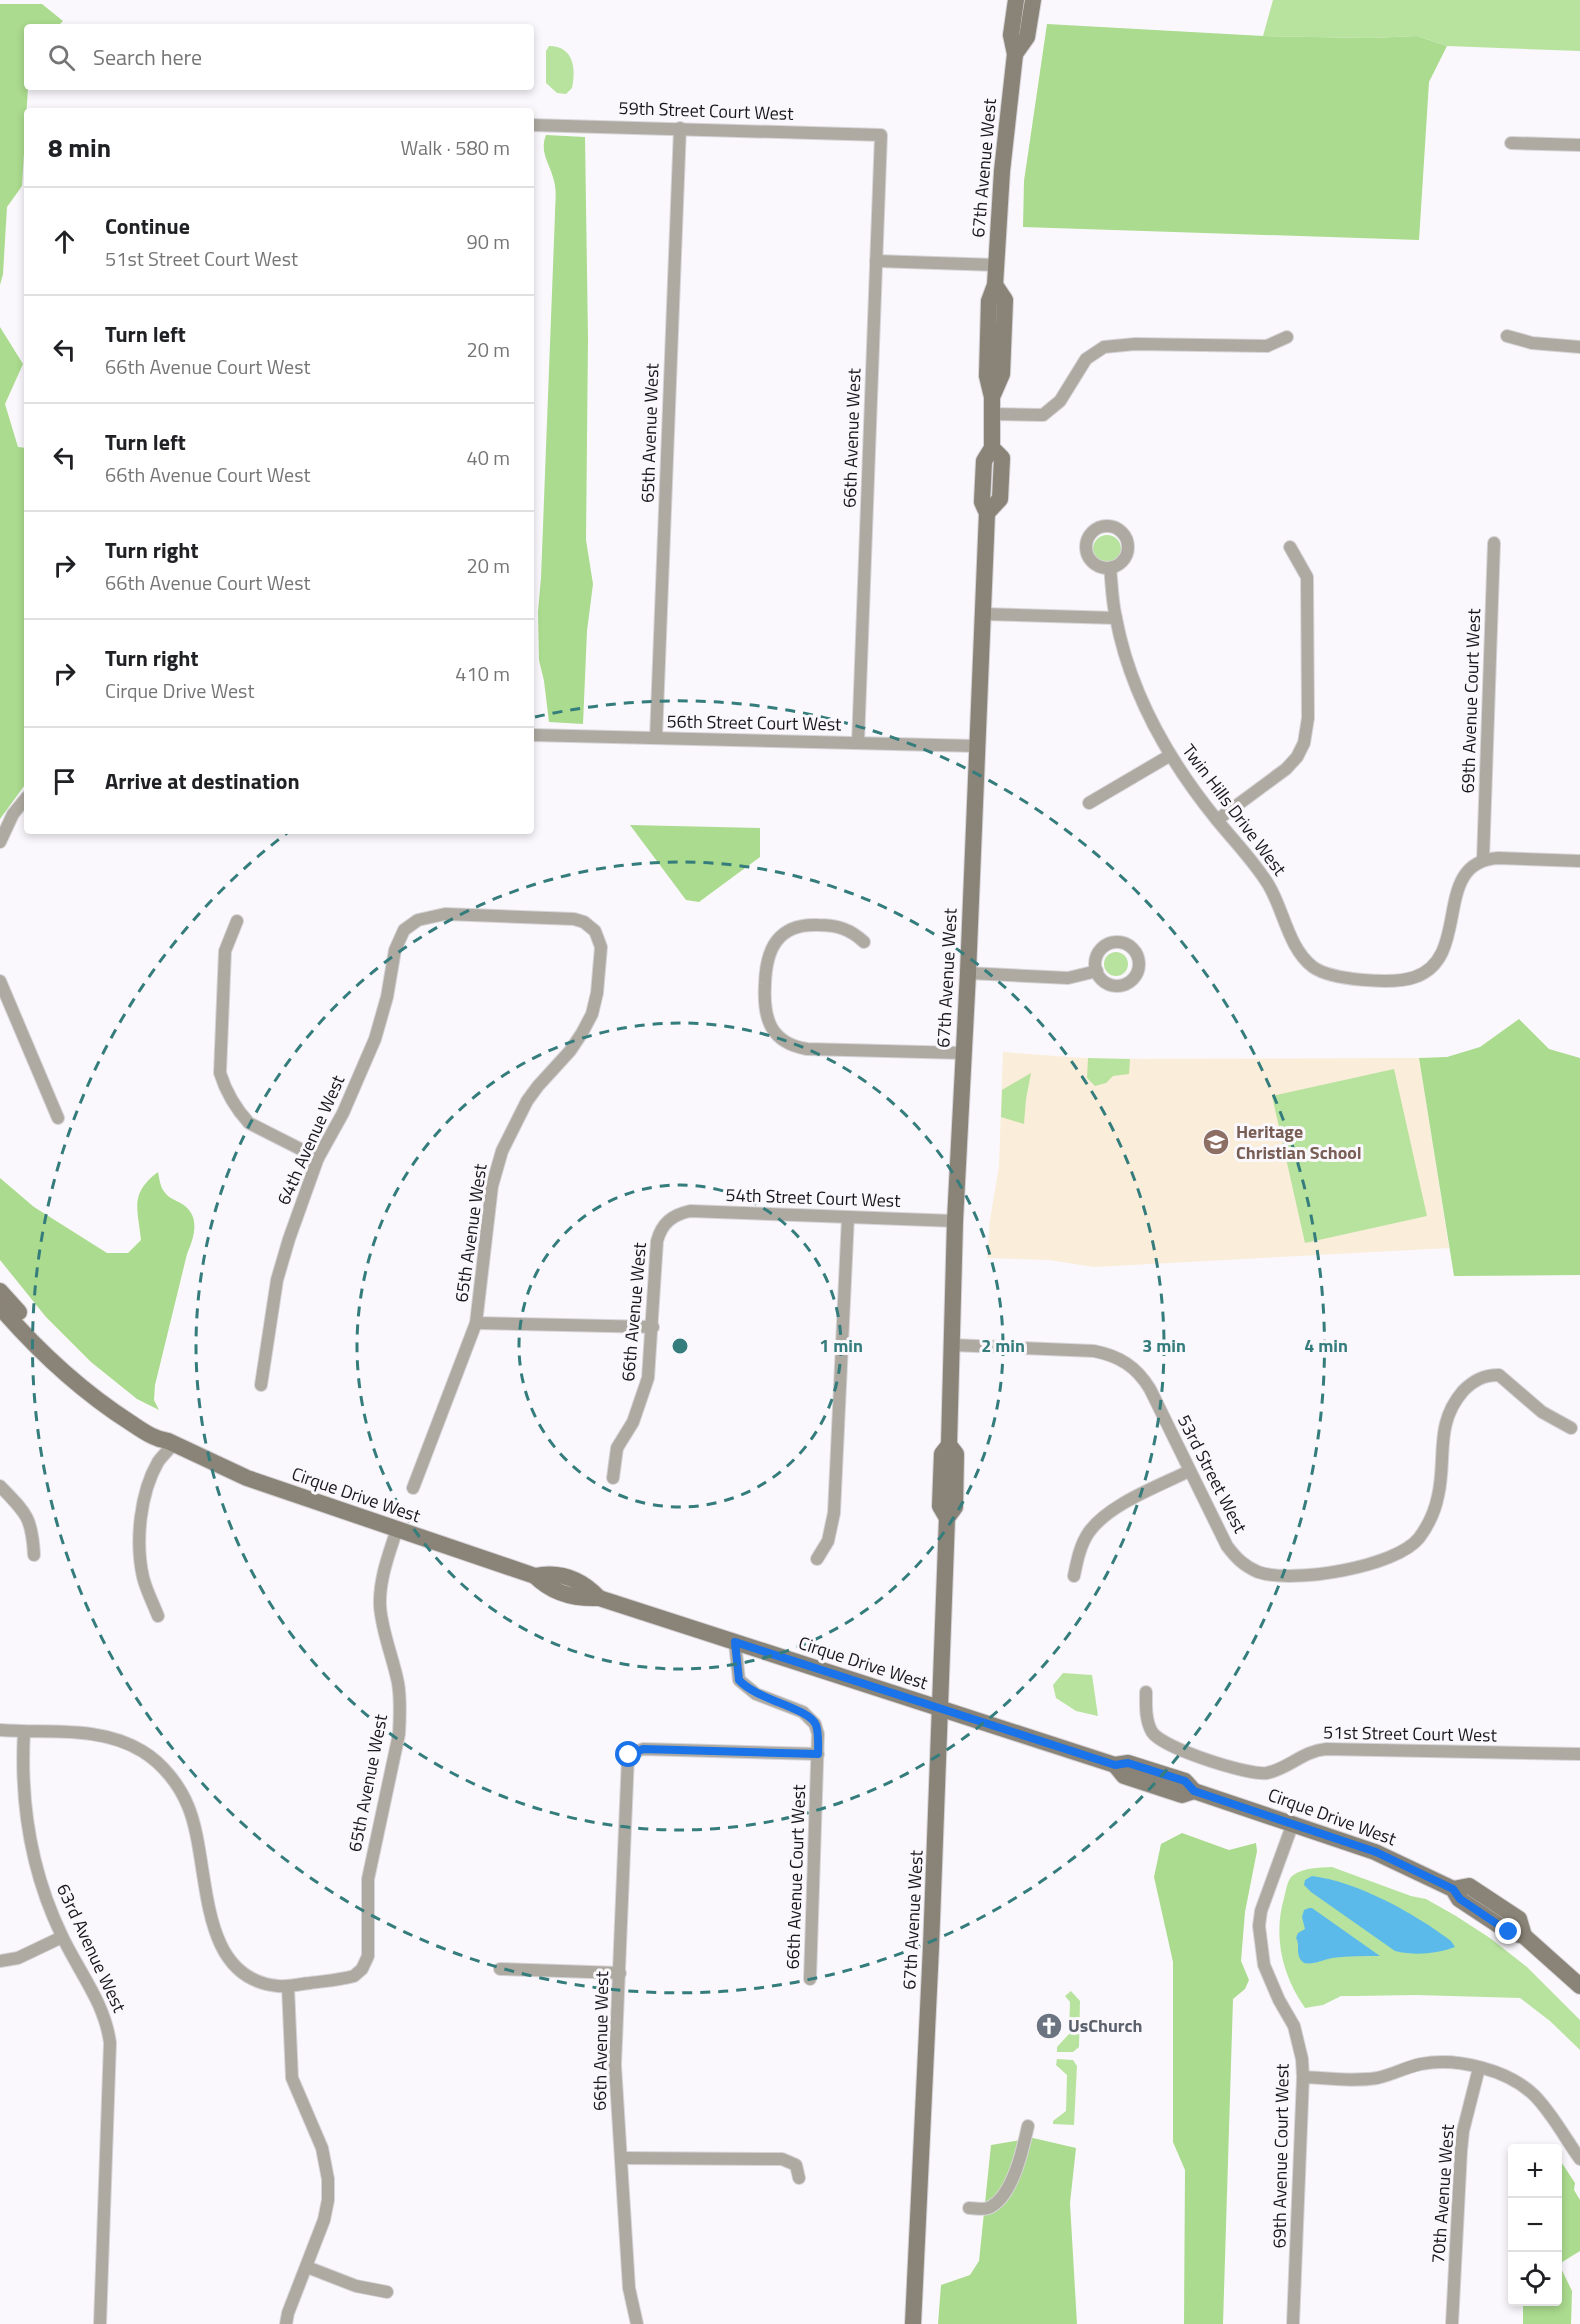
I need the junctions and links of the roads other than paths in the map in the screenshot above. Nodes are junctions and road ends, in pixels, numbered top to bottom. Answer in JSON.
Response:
{"nodes":[{"id":1,"x":1016,"y":0,"type":"edge"},
{"id":2,"x":1033,"y":0,"type":"edge"},
{"id":3,"x":1015,"y":54,"type":"junction"},
{"id":4,"x":534,"y":125,"type":"edge"},
{"id":5,"x":680,"y":128,"type":"junction"},
{"id":6,"x":881,"y":135,"type":"joint"},
{"id":7,"x":1511,"y":143,"type":"dead end"},
{"id":8,"x":1580,"y":145,"type":"edge"},
{"id":9,"x":876,"y":261,"type":"junction"},
{"id":10,"x":996,"y":265,"type":"junction"},
{"id":11,"x":1507,"y":336,"type":"dead end"},
{"id":12,"x":1287,"y":337,"type":"dead end"},
{"id":13,"x":1580,"y":347,"type":"edge"},
{"id":14,"x":991,"y":414,"type":"junction"},
{"id":15,"x":1494,"y":543,"type":"dead end"},
{"id":16,"x":1290,"y":547,"type":"dead end"},
{"id":17,"x":1110,"y":568,"type":"dead end"},
{"id":18,"x":981,"y":614,"type":"junction"},
{"id":19,"x":1116,"y":618,"type":"junction"},
{"id":20,"x":534,"y":735,"type":"edge"},
{"id":21,"x":656,"y":738,"type":"junction"},
{"id":22,"x":858,"y":743,"type":"junction"},
{"id":23,"x":976,"y":746,"type":"junction"},
{"id":24,"x":1169,"y":756,"type":"junction"},
{"id":25,"x":24,"y":801,"type":"edge"},
{"id":26,"x":1089,"y":803,"type":"dead end"},
{"id":27,"x":1217,"y":820,"type":"junction"},
{"id":28,"x":0,"y":842,"type":"edge"},
{"id":29,"x":1483,"y":860,"type":"junction"},
{"id":30,"x":1580,"y":861,"type":"edge"},
{"id":31,"x":237,"y":921,"type":"dead end"},
{"id":32,"x":595,"y":931,"type":"joint"},
{"id":33,"x":864,"y":942,"type":"dead end"},
{"id":34,"x":1097,"y":971,"type":"dead end"},
{"id":35,"x":968,"y":973,"type":"junction"},
{"id":36,"x":0,"y":981,"type":"edge"},
{"id":37,"x":962,"y":1053,"type":"junction"},
{"id":38,"x":58,"y":1118,"type":"dead end"},
{"id":39,"x":318,"y":1158,"type":"junction"},
{"id":40,"x":848,"y":1217,"type":"junction"},
{"id":41,"x":671,"y":1218,"type":"joint"},
{"id":42,"x":955,"y":1221,"type":"junction"},
{"id":43,"x":0,"y":1291,"type":"edge"},
{"id":44,"x":0,"y":1307,"type":"edge"},
{"id":45,"x":476,"y":1323,"type":"junction"},
{"id":46,"x":653,"y":1327,"type":"junction"},
{"id":47,"x":952,"y":1345,"type":"junction"},
{"id":48,"x":261,"y":1385,"type":"dead end"},
{"id":49,"x":1571,"y":1428,"type":"dead end"},
{"id":50,"x":171,"y":1443,"type":"junction"},
{"id":51,"x":1190,"y":1471,"type":"junction"},
{"id":52,"x":613,"y":1478,"type":"dead end"},
{"id":53,"x":0,"y":1486,"type":"edge"},
{"id":54,"x":413,"y":1488,"type":"dead end"},
{"id":55,"x":397,"y":1529,"type":"junction"},
{"id":56,"x":34,"y":1555,"type":"dead end"},
{"id":57,"x":817,"y":1559,"type":"dead end"},
{"id":58,"x":1074,"y":1576,"type":"dead end"},
{"id":59,"x":158,"y":1616,"type":"dead end"},
{"id":60,"x":735,"y":1642,"type":"junction"},
{"id":61,"x":1146,"y":1692,"type":"dead end"},
{"id":62,"x":941,"y":1708,"type":"junction"},
{"id":63,"x":0,"y":1730,"type":"edge"},
{"id":64,"x":24,"y":1732,"type":"junction"},
{"id":65,"x":818,"y":1754,"type":"junction"},
{"id":66,"x":1580,"y":1754,"type":"edge"},
{"id":67,"x":1293,"y":1823,"type":"junction"},
{"id":68,"x":62,"y":1937,"type":"junction"},
{"id":69,"x":0,"y":1961,"type":"edge"},
{"id":70,"x":500,"y":1969,"type":"dead end"},
{"id":71,"x":620,"y":1973,"type":"junction"},
{"id":72,"x":810,"y":1979,"type":"dead end"},
{"id":73,"x":1580,"y":1986,"type":"edge"},
{"id":74,"x":288,"y":1987,"type":"junction"},
{"id":75,"x":1479,"y":2068,"type":"junction"},
{"id":76,"x":1304,"y":2077,"type":"junction"},
{"id":77,"x":1028,"y":2126,"type":"dead end"},
{"id":78,"x":621,"y":2158,"type":"junction"},
{"id":79,"x":1580,"y":2159,"type":"edge"},
{"id":80,"x":799,"y":2178,"type":"dead end"},
{"id":81,"x":969,"y":2208,"type":"dead end"},
{"id":82,"x":307,"y":2267,"type":"junction"},
{"id":83,"x":387,"y":2292,"type":"dead end"},
{"id":84,"x":100,"y":2324,"type":"edge"},
{"id":85,"x":286,"y":2324,"type":"edge"},
{"id":86,"x":637,"y":2324,"type":"edge"},
{"id":87,"x":913,"y":2324,"type":"edge"},
{"id":88,"x":1293,"y":2324,"type":"edge"},
{"id":89,"x":1452,"y":2324,"type":"edge"}],
"edges":[{"from":1,"to":3,"type":"street","name":"67th Avenue West"},
{"from":2,"to":3,"type":"street","name":"67th Avenue West"},
{"from":3,"to":10,"type":"street","name":"67th Avenue West"},
{"from":4,"to":5,"type":"street","name":"59th Street Court West"},
{"from":5,"to":6,"type":"street","name":"59th Street Court West"},
{"from":5,"to":21,"type":"street","name":"65th Avenue West"},
{"from":6,"to":9,"type":"street","name":"66th Avenue West"},
{"from":7,"to":8,"type":"street"},
{"from":9,"to":10,"type":"street"},
{"from":9,"to":22,"type":"street","name":"66th Avenue West"},
{"from":10,"to":14,"type":"street","name":"67th Avenue West"},
{"from":11,"to":13,"type":"street"},
{"from":12,"to":14,"type":"street"},
{"from":14,"to":18,"type":"street","name":"67th Avenue West"},
{"from":15,"to":29,"type":"street","name":"69th Avenue Court West"},
{"from":16,"to":27,"type":"street"},
{"from":17,"to":19,"type":"street","name":"Twin Hills Drive West"},
{"from":18,"to":19,"type":"street"},
{"from":18,"to":23,"type":"street","name":"67th Avenue West"},
{"from":19,"to":24,"type":"street","name":"Twin Hills Drive West"},
{"from":20,"to":21,"type":"street","name":"56th Street Court West"},
{"from":21,"to":22,"type":"street","name":"56th Street Court West"},
{"from":22,"to":23,"type":"street","name":"56th Street Court West"},
{"from":23,"to":35,"type":"street","name":"67th Avenue West"},
{"from":24,"to":26,"type":"street"},
{"from":24,"to":27,"type":"street","name":"Twin Hills Drive West"},
{"from":25,"to":28,"type":"street"},
{"from":27,"to":29,"type":"street","name":"Twin Hills Drive West"},
{"from":29,"to":30,"type":"street"},
{"from":31,"to":39,"type":"street"},
{"from":32,"to":39,"type":"street","name":"64th Avenue West"},
{"from":32,"to":45,"type":"street","name":"65th Avenue West"},
{"from":33,"to":37,"type":"street"},
{"from":34,"to":35,"type":"street"},
{"from":35,"to":37,"type":"street","name":"67th Avenue West"},
{"from":36,"to":38,"type":"street"},
{"from":37,"to":42,"type":"street","name":"67th Avenue West"},
{"from":39,"to":48,"type":"street","name":"64th Avenue West"},
{"from":40,"to":41,"type":"street","name":"54th Street Court West"},
{"from":40,"to":42,"type":"street","name":"54th Street Court West"},
{"from":40,"to":57,"type":"street"},
{"from":41,"to":46,"type":"street","name":"66th Avenue West"},
{"from":42,"to":47,"type":"street","name":"67th Avenue West"},
{"from":43,"to":50,"type":"street","name":"Cirque Drive West"},
{"from":44,"to":50,"type":"street","name":"Cirque Drive West"},
{"from":45,"to":46,"type":"street"},
{"from":45,"to":54,"type":"street","name":"65th Avenue West"},
{"from":46,"to":52,"type":"street","name":"66th Avenue West"},
{"from":47,"to":51,"type":"street","name":"53rd Street West"},
{"from":47,"to":62,"type":"street","name":"67th Avenue West"},
{"from":49,"to":51,"type":"street","name":"53rd Street West"},
{"from":50,"to":55,"type":"street","name":"Cirque Drive West"},
{"from":50,"to":59,"type":"street"},
{"from":51,"to":58,"type":"street"},
{"from":53,"to":56,"type":"street"},
{"from":55,"to":60,"type":"street","name":"Cirque Drive West"},
{"from":55,"to":74,"type":"street","name":"65th Avenue West"},
{"from":60,"to":62,"type":"street","name":"Cirque Drive West"},
{"from":60,"to":65,"type":"street","name":"66th Avenue Court West"},
{"from":61,"to":66,"type":"street","name":"51st Street Court West"},
{"from":62,"to":67,"type":"street","name":"Cirque Drive West"},
{"from":62,"to":87,"type":"street","name":"67th Avenue West"},
{"from":63,"to":64,"type":"street"},
{"from":64,"to":68,"type":"street","name":"63rd Avenue West"},
{"from":64,"to":74,"type":"street"},
{"from":65,"to":71,"type":"street","name":"66th Avenue West"},
{"from":65,"to":72,"type":"street","name":"66th Avenue Court West"},
{"from":67,"to":73,"type":"street","name":"Cirque Drive West"},
{"from":67,"to":76,"type":"street","name":"69th Avenue Court West"},
{"from":68,"to":69,"type":"street"},
{"from":68,"to":84,"type":"street","name":"63rd Avenue West"},
{"from":70,"to":71,"type":"street"},
{"from":71,"to":78,"type":"street","name":"66th Avenue West"},
{"from":74,"to":82,"type":"street"},
{"from":75,"to":76,"type":"street"},
{"from":75,"to":79,"type":"street"},
{"from":75,"to":89,"type":"street","name":"70th Avenue West"},
{"from":76,"to":88,"type":"street","name":"69th Avenue Court West"},
{"from":77,"to":81,"type":"street"},
{"from":78,"to":80,"type":"street"},
{"from":78,"to":86,"type":"street","name":"66th Avenue West"},
{"from":82,"to":83,"type":"street"},
{"from":82,"to":85,"type":"street"}]}
